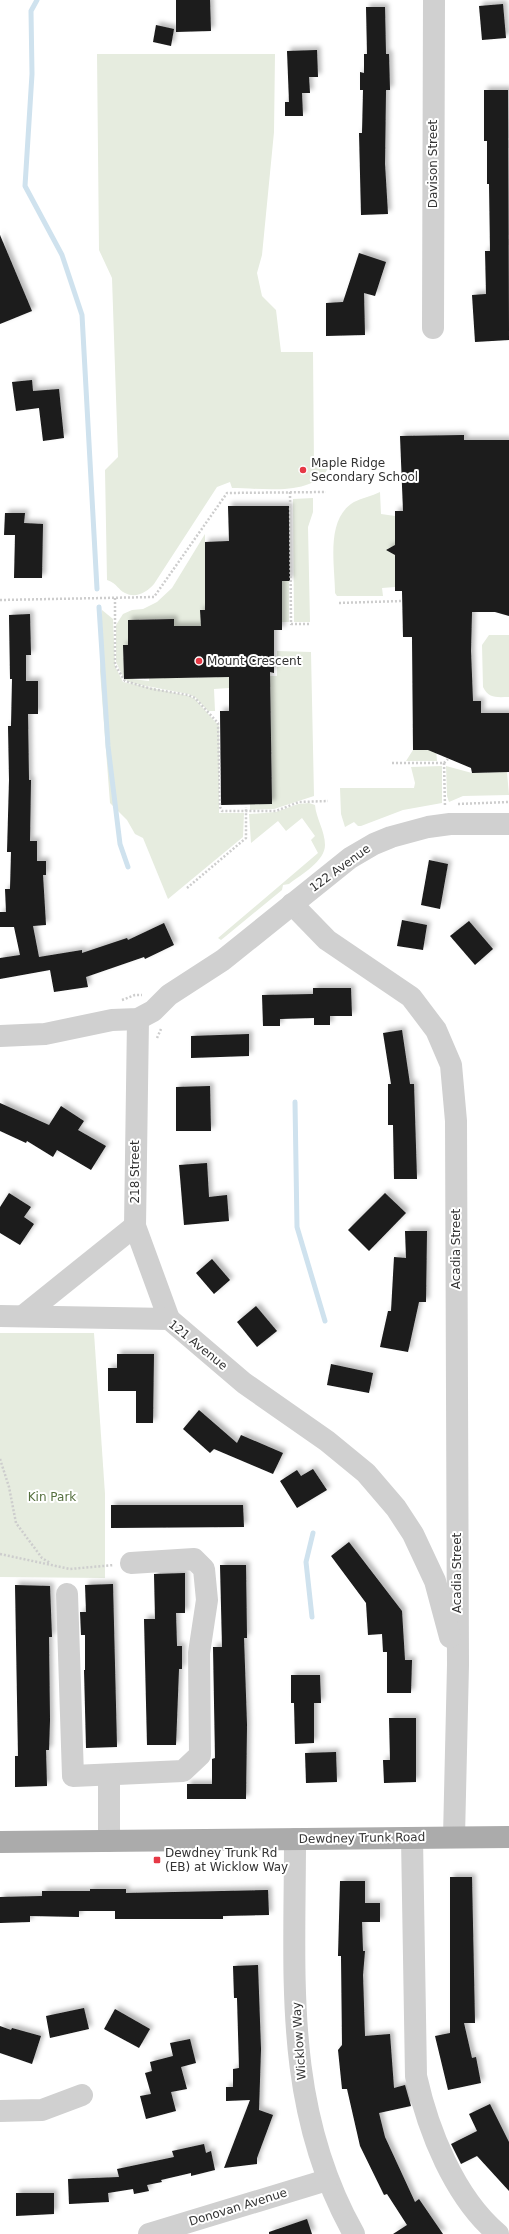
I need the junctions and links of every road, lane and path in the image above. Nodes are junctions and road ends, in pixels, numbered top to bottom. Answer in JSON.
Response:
{"nodes":[{"id":1,"x":434,"y":0,"type":"edge"},
{"id":2,"x":433,"y":328,"type":"dead end"},
{"id":3,"x":290,"y":492,"type":"junction"},
{"id":4,"x":326,"y":492,"type":"dead end"},
{"id":5,"x":115,"y":598,"type":"junction"},
{"id":6,"x":0,"y":600,"type":"edge"},
{"id":7,"x":402,"y":602,"type":"dead end"},
{"id":8,"x":338,"y":603,"type":"dead end"},
{"id":9,"x":311,"y":624,"type":"dead end"},
{"id":10,"x":448,"y":759,"type":"dead end"},
{"id":11,"x":392,"y":763,"type":"dead end"},
{"id":12,"x":444,"y":763,"type":"junction"},
{"id":13,"x":328,"y":801,"type":"dead end"},
{"id":14,"x":246,"y":807,"type":"dead end"},
{"id":15,"x":445,"y":807,"type":"dead end"},
{"id":16,"x":246,"y":811,"type":"junction"},
{"id":17,"x":509,"y":824,"type":"edge"},
{"id":18,"x":186,"y":888,"type":"dead end"},
{"id":19,"x":292,"y":904,"type":"junction"},
{"id":20,"x":146,"y":995,"type":"dead end"},
{"id":21,"x":120,"y":1001,"type":"dead end"},
{"id":22,"x":138,"y":1019,"type":"junction"},
{"id":23,"x":0,"y":1036,"type":"edge"},
{"id":24,"x":135,"y":1226,"type":"junction"},
{"id":25,"x":0,"y":1316,"type":"edge"},
{"id":26,"x":23,"y":1316,"type":"junction"},
{"id":27,"x":169,"y":1319,"type":"junction"},
{"id":28,"x":327,"y":1441,"type":"joint"},
{"id":29,"x":0,"y":1459,"type":"edge"},
{"id":30,"x":0,"y":1554,"type":"edge"},
{"id":31,"x":131,"y":1562,"type":"joint"},
{"id":32,"x":52,"y":1564,"type":"junction"},
{"id":33,"x":67,"y":1594,"type":"dead end"},
{"id":34,"x":458,"y":1666,"type":"junction"},
{"id":35,"x":109,"y":1775,"type":"junction"},
{"id":36,"x":454,"y":1837,"type":"junction"},
{"id":37,"x":509,"y":1837,"type":"edge"},
{"id":38,"x":412,"y":1838,"type":"junction"},
{"id":39,"x":295,"y":1839,"type":"junction"},
{"id":40,"x":109,"y":1841,"type":"junction"},
{"id":41,"x":0,"y":1842,"type":"edge"},
{"id":42,"x":82,"y":2095,"type":"dead end"},
{"id":43,"x":0,"y":2111,"type":"edge"},
{"id":44,"x":327,"y":2180,"type":"junction"},
{"id":45,"x":149,"y":2234,"type":"edge"},
{"id":46,"x":354,"y":2234,"type":"edge"},
{"id":47,"x":498,"y":2234,"type":"edge"}],
"edges":[{"from":1,"to":2,"type":"street","name":"Davison Street"},
{"from":3,"to":4,"type":"path"},
{"from":3,"to":5,"type":"path"},
{"from":3,"to":9,"type":"path"},
{"from":5,"to":6,"type":"path"},
{"from":5,"to":16,"type":"path"},
{"from":7,"to":8,"type":"path"},
{"from":10,"to":12,"type":"path"},
{"from":11,"to":12,"type":"path"},
{"from":12,"to":15,"type":"path"},
{"from":13,"to":16,"type":"path"},
{"from":14,"to":16,"type":"path"},
{"from":16,"to":18,"type":"path"},
{"from":17,"to":19,"type":"street","name":"122 Avenue"},
{"from":19,"to":22,"type":"street","name":"122 Avenue"},
{"from":19,"to":34,"type":"street","name":"Acadia Street"},
{"from":20,"to":21,"type":"path"},
{"from":22,"to":23,"type":"street"},
{"from":22,"to":24,"type":"street","name":"218 Street"},
{"from":24,"to":26,"type":"street"},
{"from":24,"to":27,"type":"street","name":"218 Street"},
{"from":25,"to":26,"type":"street","name":"121 Avenue"},
{"from":26,"to":27,"type":"street","name":"121 Avenue"},
{"from":27,"to":28,"type":"street","name":"121 Avenue"},
{"from":28,"to":34,"type":"street","name":"Acadia Street"},
{"from":29,"to":32,"type":"path"},
{"from":30,"to":32,"type":"path"},
{"from":31,"to":32,"type":"path"},
{"from":31,"to":35,"type":"street"},
{"from":33,"to":35,"type":"street"},
{"from":34,"to":36,"type":"street","name":"Acadia Street"},
{"from":35,"to":40,"type":"street"},
{"from":36,"to":37,"type":"main road","name":"Dewdney Trunk Road"},
{"from":36,"to":38,"type":"main road","name":"Dewdney Trunk Road"},
{"from":38,"to":39,"type":"main road","name":"Dewdney Trunk Road"},
{"from":38,"to":47,"type":"street"},
{"from":39,"to":40,"type":"main road","name":"Dewdney Trunk Road"},
{"from":39,"to":44,"type":"street","name":"Wicklow Way"},
{"from":40,"to":41,"type":"main road","name":"Dewdney Trunk Road"},
{"from":42,"to":43,"type":"street"},
{"from":44,"to":45,"type":"street","name":"Donovan Avenue"},
{"from":44,"to":46,"type":"street","name":"Wicklow Way"}]}
